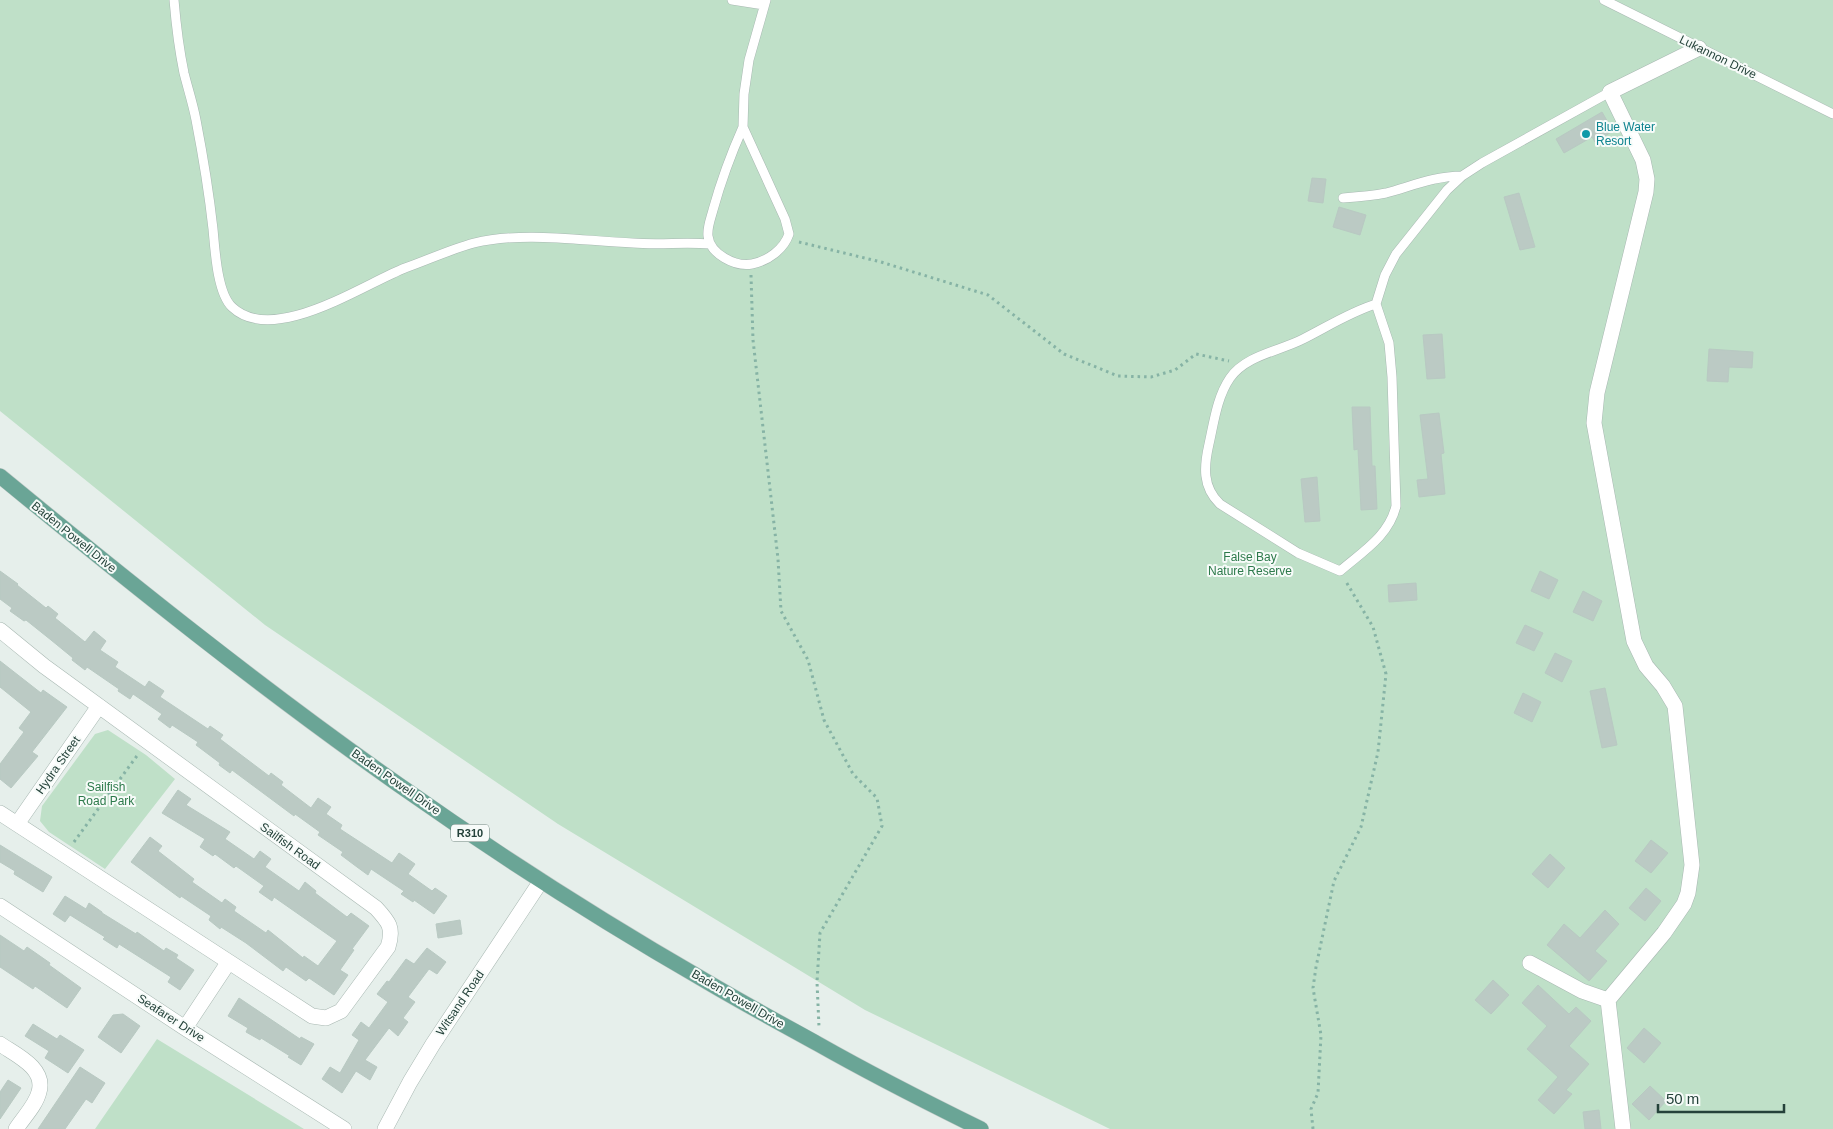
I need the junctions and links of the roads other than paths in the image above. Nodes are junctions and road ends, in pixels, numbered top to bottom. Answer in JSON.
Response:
{"nodes":[{"id":1,"x":174,"y":0,"type":"edge"},
{"id":2,"x":732,"y":0,"type":"edge"},
{"id":3,"x":1604,"y":0,"type":"edge"},
{"id":4,"x":765,"y":3,"type":"edge"},
{"id":5,"x":1699,"y":48,"type":"junction"},
{"id":6,"x":1610,"y":92,"type":"junction"},
{"id":7,"x":1833,"y":114,"type":"edge"},
{"id":8,"x":743,"y":127,"type":"junction"},
{"id":9,"x":1462,"y":176,"type":"junction"},
{"id":10,"x":1342,"y":198,"type":"dead end"},
{"id":11,"x":710,"y":244,"type":"junction"},
{"id":12,"x":1376,"y":304,"type":"junction"},
{"id":13,"x":0,"y":476,"type":"edge"},
{"id":14,"x":0,"y":630,"type":"edge"},
{"id":15,"x":99,"y":706,"type":"junction"},
{"id":16,"x":0,"y":813,"type":"edge"},
{"id":17,"x":17,"y":824,"type":"junction"},
{"id":18,"x":541,"y":881,"type":"junction"},
{"id":19,"x":0,"y":906,"type":"edge"},
{"id":20,"x":228,"y":963,"type":"junction"},
{"id":21,"x":1530,"y":963,"type":"dead end"},
{"id":22,"x":1608,"y":1000,"type":"junction"},
{"id":23,"x":185,"y":1028,"type":"junction"},
{"id":24,"x":0,"y":1044,"type":"edge"},
{"id":25,"x":16,"y":1129,"type":"edge"},
{"id":26,"x":344,"y":1129,"type":"edge"},
{"id":27,"x":385,"y":1129,"type":"edge"},
{"id":28,"x":981,"y":1129,"type":"edge"},
{"id":29,"x":1623,"y":1129,"type":"edge"}],
"edges":[{"from":1,"to":11,"type":"lane"},
{"from":2,"to":4,"type":"lane"},
{"from":3,"to":5,"type":"lane","name":"Lukannon Drive"},
{"from":4,"to":8,"type":"lane"},
{"from":5,"to":6,"type":"street"},
{"from":5,"to":7,"type":"lane","name":"Lukannon Drive"},
{"from":6,"to":9,"type":"lane"},
{"from":6,"to":22,"type":"street"},
{"from":8,"to":11,"type":"lane"},
{"from":8,"to":11,"type":"lane"},
{"from":9,"to":10,"type":"lane"},
{"from":9,"to":12,"type":"lane"},
{"from":12,"to":12,"type":"lane"},
{"from":13,"to":18,"type":"main road","name":"Baden Powell Drive","number":"R310"},
{"from":14,"to":15,"type":"street","name":"Sailfish Road"},
{"from":15,"to":17,"type":"street","name":"Hydra Street"},
{"from":15,"to":20,"type":"street","name":"Sailfish Road"},
{"from":16,"to":17,"type":"street","name":"Sailfish Road"},
{"from":17,"to":20,"type":"street","name":"Sailfish Road"},
{"from":18,"to":27,"type":"street","name":"Witsand Road"},
{"from":18,"to":28,"type":"main road","name":"Baden Powell Drive","number":"R310"},
{"from":19,"to":23,"type":"street","name":"Seafarer Drive"},
{"from":20,"to":23,"type":"street"},
{"from":21,"to":22,"type":"street"},
{"from":22,"to":29,"type":"street"},
{"from":23,"to":26,"type":"street","name":"Seafarer Drive"},
{"from":24,"to":25,"type":"street"}]}
